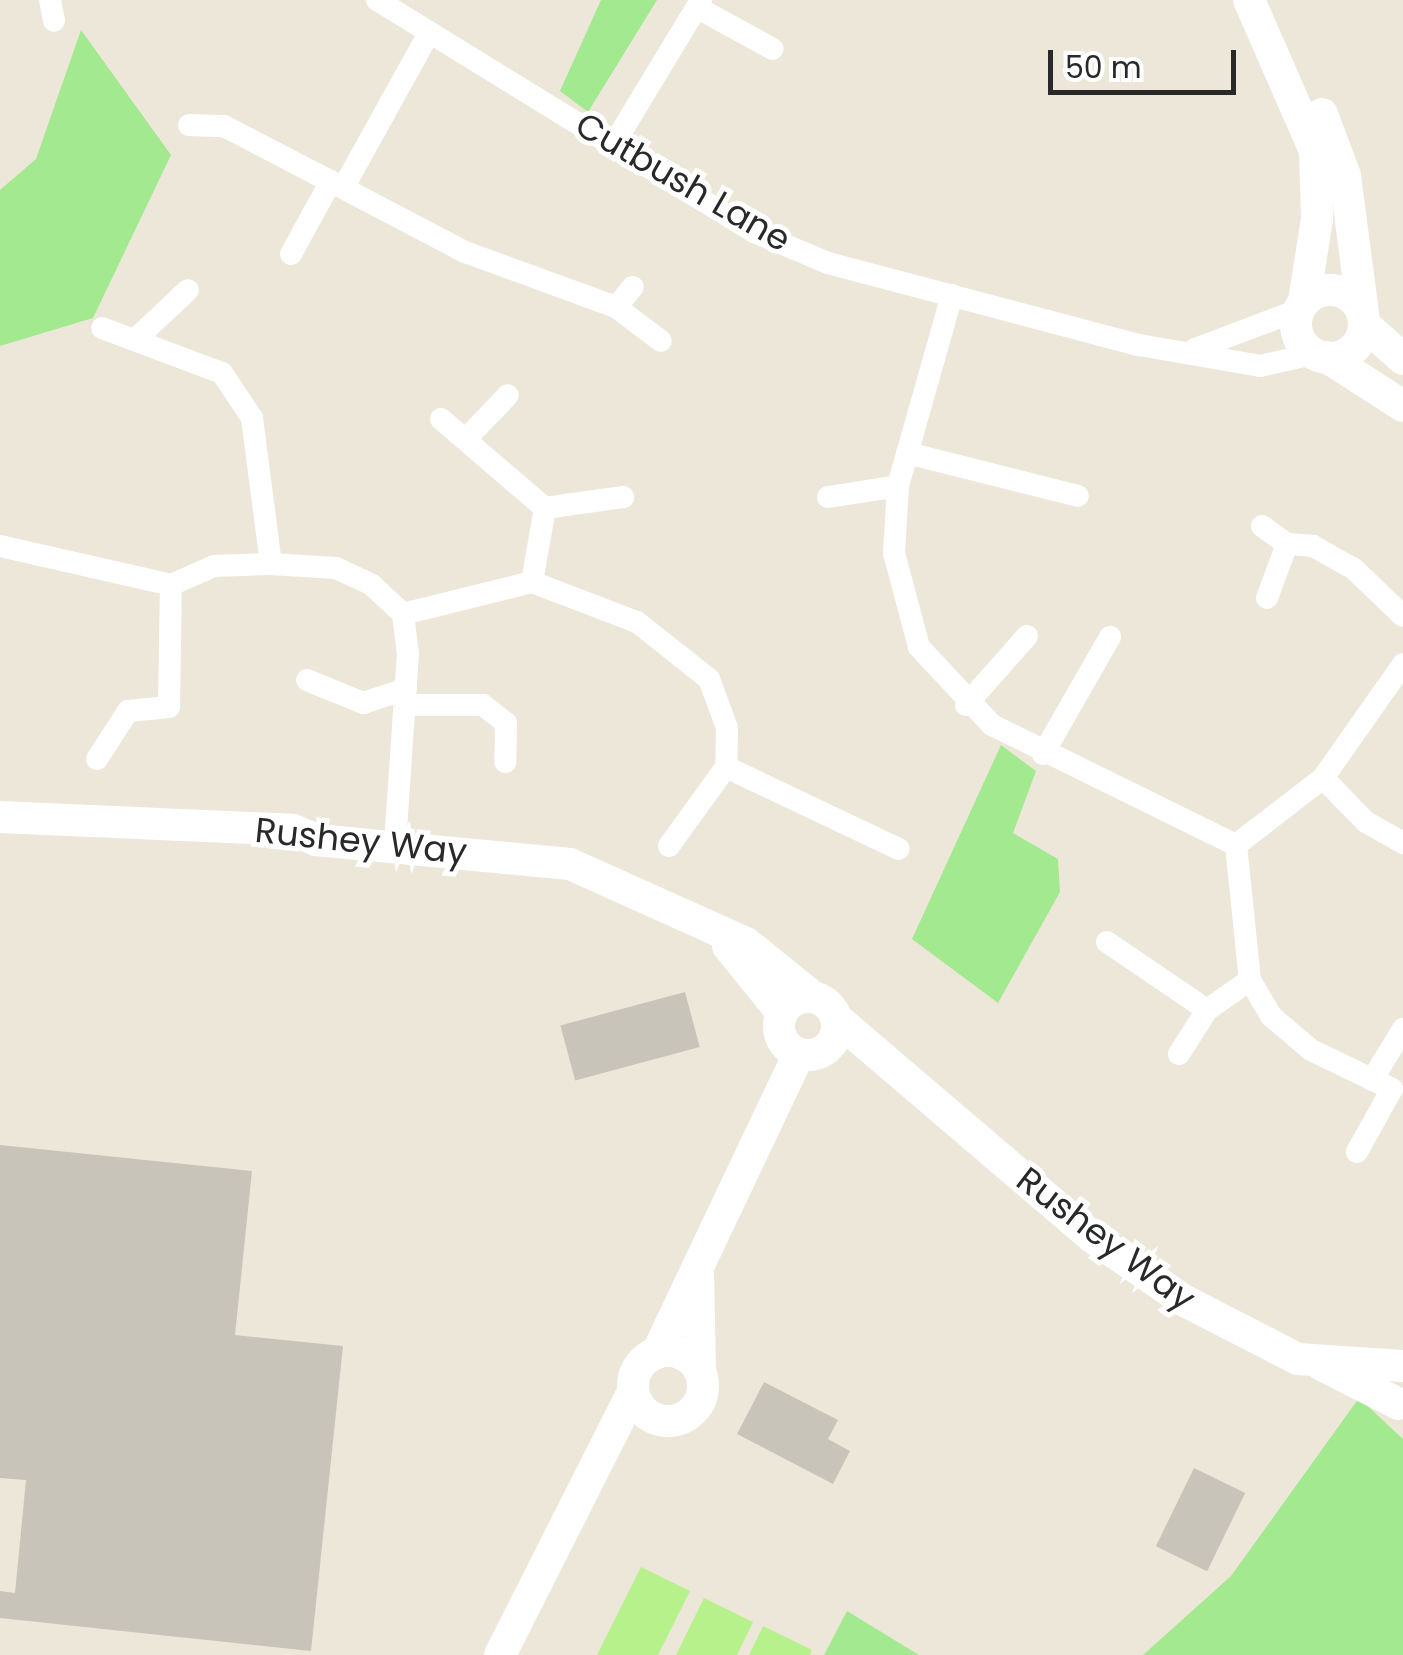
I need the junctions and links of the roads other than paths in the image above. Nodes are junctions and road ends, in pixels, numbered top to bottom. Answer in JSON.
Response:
{"nodes":[{"id":1,"x":377,"y":0,"type":"edge"},
{"id":2,"x":1249,"y":0,"type":"edge"},
{"id":3,"x":699,"y":4,"type":"edge"},
{"id":4,"x":430,"y":34,"type":"junction"},
{"id":5,"x":1274,"y":44,"type":"junction"},
{"id":6,"x":773,"y":49,"type":"dead end"},
{"id":7,"x":189,"y":125,"type":"dead end"},
{"id":8,"x":614,"y":142,"type":"junction"},
{"id":9,"x":337,"y":185,"type":"junction"},
{"id":10,"x":291,"y":254,"type":"dead end"},
{"id":11,"x":633,"y":287,"type":"dead end"},
{"id":12,"x":188,"y":290,"type":"dead end"},
{"id":13,"x":952,"y":295,"type":"junction"},
{"id":14,"x":1301,"y":306,"type":"junction"},
{"id":15,"x":616,"y":307,"type":"junction"},
{"id":16,"x":1365,"y":319,"type":"junction"},
{"id":17,"x":102,"y":328,"type":"dead end"},
{"id":18,"x":140,"y":336,"type":"junction"},
{"id":19,"x":661,"y":341,"type":"dead end"},
{"id":20,"x":1186,"y":350,"type":"junction"},
{"id":21,"x":1320,"y":356,"type":"junction"},
{"id":22,"x":1403,"y":359,"type":"edge"},
{"id":23,"x":508,"y":395,"type":"dead end"},
{"id":24,"x":1403,"y":406,"type":"edge"},
{"id":25,"x":440,"y":420,"type":"dead end"},
{"id":26,"x":467,"y":438,"type":"junction"},
{"id":27,"x":907,"y":453,"type":"junction"},
{"id":28,"x":898,"y":486,"type":"junction"},
{"id":29,"x":623,"y":496,"type":"dead end"},
{"id":30,"x":1078,"y":496,"type":"dead end"},
{"id":31,"x":828,"y":497,"type":"dead end"},
{"id":32,"x":545,"y":508,"type":"junction"},
{"id":33,"x":1262,"y":526,"type":"dead end"},
{"id":34,"x":1288,"y":544,"type":"junction"},
{"id":35,"x":0,"y":546,"type":"edge"},
{"id":36,"x":271,"y":564,"type":"junction"},
{"id":37,"x":532,"y":582,"type":"junction"},
{"id":38,"x":171,"y":585,"type":"junction"},
{"id":39,"x":1266,"y":598,"type":"dead end"},
{"id":40,"x":403,"y":614,"type":"junction"},
{"id":41,"x":1403,"y":616,"type":"edge"},
{"id":42,"x":1028,"y":636,"type":"dead end"},
{"id":43,"x":1110,"y":636,"type":"dead end"},
{"id":44,"x":1403,"y":664,"type":"edge"},
{"id":45,"x":307,"y":680,"type":"dead end"},
{"id":46,"x":406,"y":697,"type":"junction"},
{"id":47,"x":966,"y":705,"type":"junction"},
{"id":48,"x":1043,"y":754,"type":"junction"},
{"id":49,"x":97,"y":758,"type":"dead end"},
{"id":50,"x":506,"y":762,"type":"dead end"},
{"id":51,"x":726,"y":767,"type":"junction"},
{"id":52,"x":1322,"y":778,"type":"junction"},
{"id":53,"x":0,"y":817,"type":"edge"},
{"id":54,"x":395,"y":843,"type":"junction"},
{"id":55,"x":1403,"y":843,"type":"edge"},
{"id":56,"x":1236,"y":845,"type":"junction"},
{"id":57,"x":669,"y":846,"type":"dead end"},
{"id":58,"x":899,"y":850,"type":"dead end"},
{"id":59,"x":706,"y":926,"type":"junction"},
{"id":60,"x":1107,"y":942,"type":"dead end"},
{"id":61,"x":1250,"y":980,"type":"junction"},
{"id":62,"x":825,"y":1008,"type":"junction"},
{"id":63,"x":1207,"y":1010,"type":"junction"},
{"id":64,"x":782,"y":1014,"type":"junction"},
{"id":65,"x":1403,"y":1029,"type":"edge"},
{"id":66,"x":810,"y":1053,"type":"junction"},
{"id":67,"x":1180,"y":1054,"type":"dead end"},
{"id":68,"x":1372,"y":1080,"type":"junction"},
{"id":69,"x":907,"y":1082,"type":"junction"},
{"id":70,"x":1357,"y":1152,"type":"dead end"},
{"id":71,"x":698,"y":1269,"type":"junction"},
{"id":72,"x":657,"y":1352,"type":"junction"},
{"id":73,"x":1322,"y":1366,"type":"junction"},
{"id":74,"x":1403,"y":1366,"type":"edge"},
{"id":75,"x":700,"y":1372,"type":"junction"},
{"id":76,"x":633,"y":1392,"type":"junction"},
{"id":77,"x":1401,"y":1405,"type":"edge"},
{"id":78,"x":661,"y":1421,"type":"junction"},
{"id":79,"x":598,"y":1468,"type":"junction"},
{"id":80,"x":500,"y":1655,"type":"edge"}],
"edges":[{"from":1,"to":4,"type":"street","name":"Cutbush Lane"},
{"from":2,"to":5,"type":"street"},
{"from":3,"to":6,"type":"street"},
{"from":3,"to":8,"type":"street"},
{"from":4,"to":8,"type":"street","name":"Cutbush Lane"},
{"from":4,"to":9,"type":"street"},
{"from":5,"to":14,"type":"street"},
{"from":5,"to":16,"type":"street"},
{"from":7,"to":9,"type":"street"},
{"from":8,"to":13,"type":"street","name":"Cutbush Lane"},
{"from":9,"to":10,"type":"street"},
{"from":9,"to":15,"type":"street"},
{"from":11,"to":15,"type":"street"},
{"from":12,"to":18,"type":"street"},
{"from":13,"to":20,"type":"street","name":"Cutbush Lane"},
{"from":13,"to":27,"type":"street"},
{"from":14,"to":16,"type":"street"},
{"from":14,"to":20,"type":"street","name":"Cutbush Lane"},
{"from":14,"to":21,"type":"street"},
{"from":15,"to":19,"type":"street"},
{"from":16,"to":21,"type":"street"},
{"from":16,"to":22,"type":"street"},
{"from":17,"to":18,"type":"street"},
{"from":18,"to":36,"type":"street"},
{"from":20,"to":21,"type":"street","name":"Cutbush Lane"},
{"from":21,"to":24,"type":"street"},
{"from":23,"to":26,"type":"street"},
{"from":25,"to":26,"type":"street"},
{"from":26,"to":32,"type":"street"},
{"from":27,"to":28,"type":"street"},
{"from":27,"to":30,"type":"street"},
{"from":28,"to":31,"type":"street"},
{"from":28,"to":47,"type":"street"},
{"from":29,"to":32,"type":"street"},
{"from":32,"to":37,"type":"street"},
{"from":33,"to":34,"type":"street"},
{"from":34,"to":39,"type":"street"},
{"from":34,"to":41,"type":"street"},
{"from":35,"to":38,"type":"street"},
{"from":36,"to":38,"type":"street"},
{"from":36,"to":40,"type":"street"},
{"from":37,"to":40,"type":"street"},
{"from":37,"to":51,"type":"street"},
{"from":38,"to":49,"type":"street"},
{"from":40,"to":46,"type":"street"},
{"from":42,"to":47,"type":"street"},
{"from":43,"to":48,"type":"street"},
{"from":44,"to":52,"type":"street"},
{"from":45,"to":46,"type":"street"},
{"from":46,"to":50,"type":"street"},
{"from":46,"to":54,"type":"street"},
{"from":47,"to":48,"type":"street"},
{"from":48,"to":56,"type":"street"},
{"from":51,"to":57,"type":"street"},
{"from":51,"to":58,"type":"street"},
{"from":52,"to":55,"type":"street"},
{"from":52,"to":56,"type":"street"},
{"from":53,"to":54,"type":"street","name":"Rushey Way"},
{"from":54,"to":59,"type":"street","name":"Rushey Way"},
{"from":56,"to":61,"type":"street"},
{"from":59,"to":62,"type":"street","name":"Rushey Way"},
{"from":59,"to":64,"type":"street","name":"Rushey Way"},
{"from":60,"to":63,"type":"street"},
{"from":61,"to":63,"type":"street"},
{"from":61,"to":68,"type":"street"},
{"from":62,"to":64,"type":"street"},
{"from":62,"to":66,"type":"street"},
{"from":62,"to":69,"type":"street","name":"Rushey Way"},
{"from":63,"to":67,"type":"street"},
{"from":64,"to":66,"type":"street","name":"Rushey Way"},
{"from":65,"to":68,"type":"street"},
{"from":66,"to":69,"type":"street","name":"Rushey Way"},
{"from":66,"to":71,"type":"street"},
{"from":68,"to":70,"type":"street"},
{"from":69,"to":73,"type":"street","name":"Rushey Way"},
{"from":71,"to":72,"type":"street"},
{"from":71,"to":75,"type":"street"},
{"from":72,"to":75,"type":"street"},
{"from":72,"to":76,"type":"street"},
{"from":73,"to":74,"type":"street","name":"Rushey Way"},
{"from":73,"to":77,"type":"street","name":"Rushey Way"},
{"from":74,"to":77,"type":"street"},
{"from":75,"to":78,"type":"street"},
{"from":76,"to":78,"type":"street"},
{"from":76,"to":79,"type":"street"},
{"from":78,"to":79,"type":"street"},
{"from":79,"to":80,"type":"street"}]}
